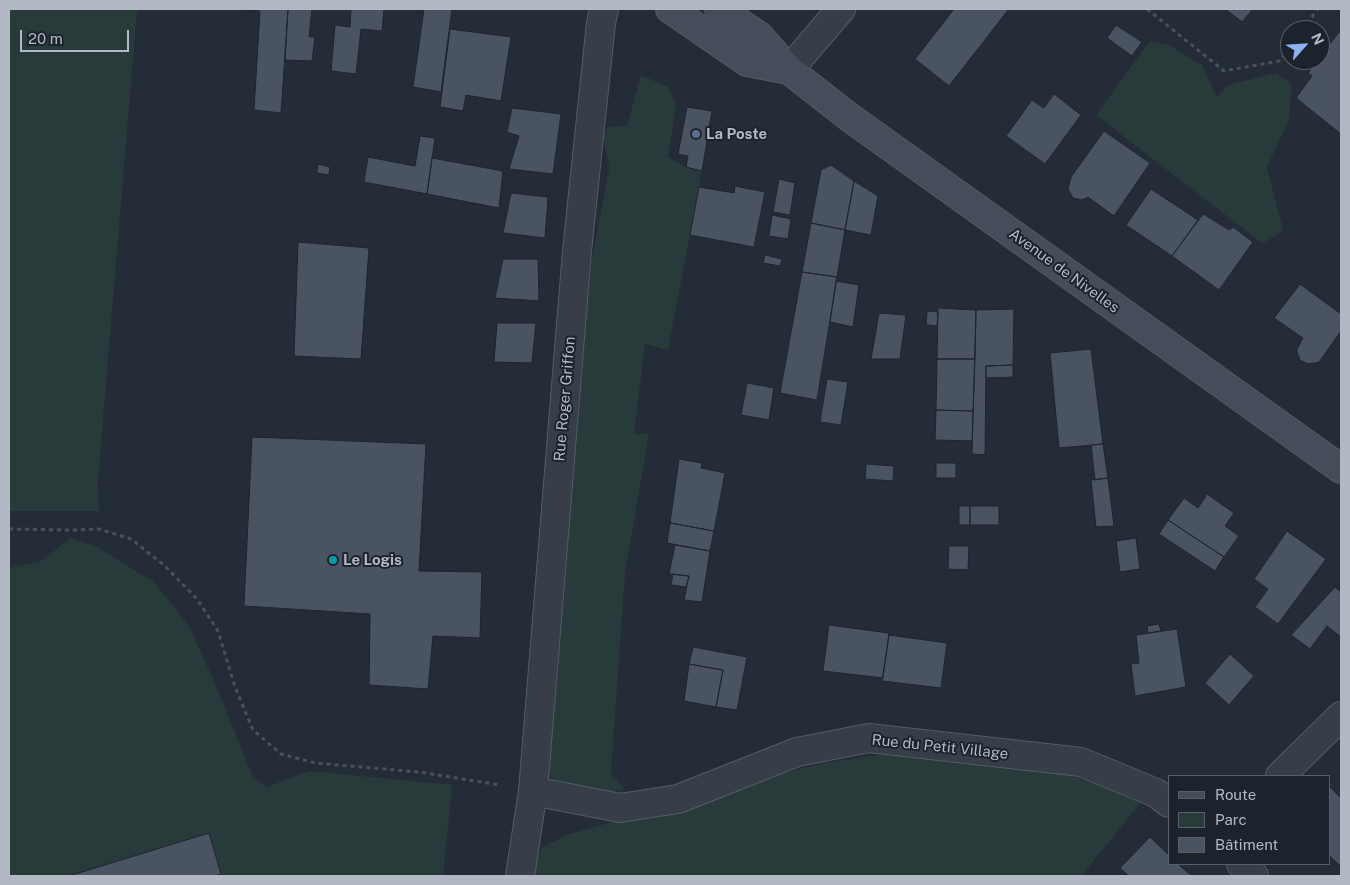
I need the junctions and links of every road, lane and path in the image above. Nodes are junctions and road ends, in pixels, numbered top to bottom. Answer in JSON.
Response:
{"nodes":[{"id":1,"x":604,"y":9,"type":"edge"},
{"id":2,"x":670,"y":9,"type":"edge"},
{"id":3,"x":719,"y":9,"type":"edge"},
{"id":4,"x":842,"y":9,"type":"edge"},
{"id":5,"x":1147,"y":9,"type":"edge"},
{"id":6,"x":1318,"y":9,"type":"edge"},
{"id":7,"x":1310,"y":20,"type":"edge"},
{"id":8,"x":1280,"y":60,"type":"edge"},
{"id":9,"x":789,"y":70,"type":"junction"},
{"id":10,"x":1341,"y":469,"type":"edge"},
{"id":11,"x":9,"y":529,"type":"edge"},
{"id":12,"x":1341,"y":716,"type":"edge"},
{"id":13,"x":1281,"y":775,"type":"edge"},
{"id":14,"x":533,"y":791,"type":"junction"},
{"id":15,"x":1168,"y":802,"type":"edge"},
{"id":16,"x":1242,"y":865,"type":"edge"},
{"id":17,"x":520,"y":876,"type":"edge"},
{"id":18,"x":1254,"y":876,"type":"edge"}],
"edges":[{"from":1,"to":14,"type":"street","name":"Rue Roger Griffon"},
{"from":2,"to":9,"type":"main road","name":"Avenue de Nivelles"},
{"from":3,"to":9,"type":"main road","name":"Avenue de Nivelles"},
{"from":4,"to":9,"type":"street"},
{"from":5,"to":8,"type":"path"},
{"from":6,"to":7,"type":"path"},
{"from":9,"to":10,"type":"main road","name":"Avenue de Nivelles"},
{"from":11,"to":14,"type":"path"},
{"from":12,"to":13,"type":"street"},
{"from":14,"to":15,"type":"street","name":"Rue du Petit Village"},
{"from":14,"to":17,"type":"street","name":"Rue Roger Griffon"},
{"from":16,"to":18,"type":"street"}]}
